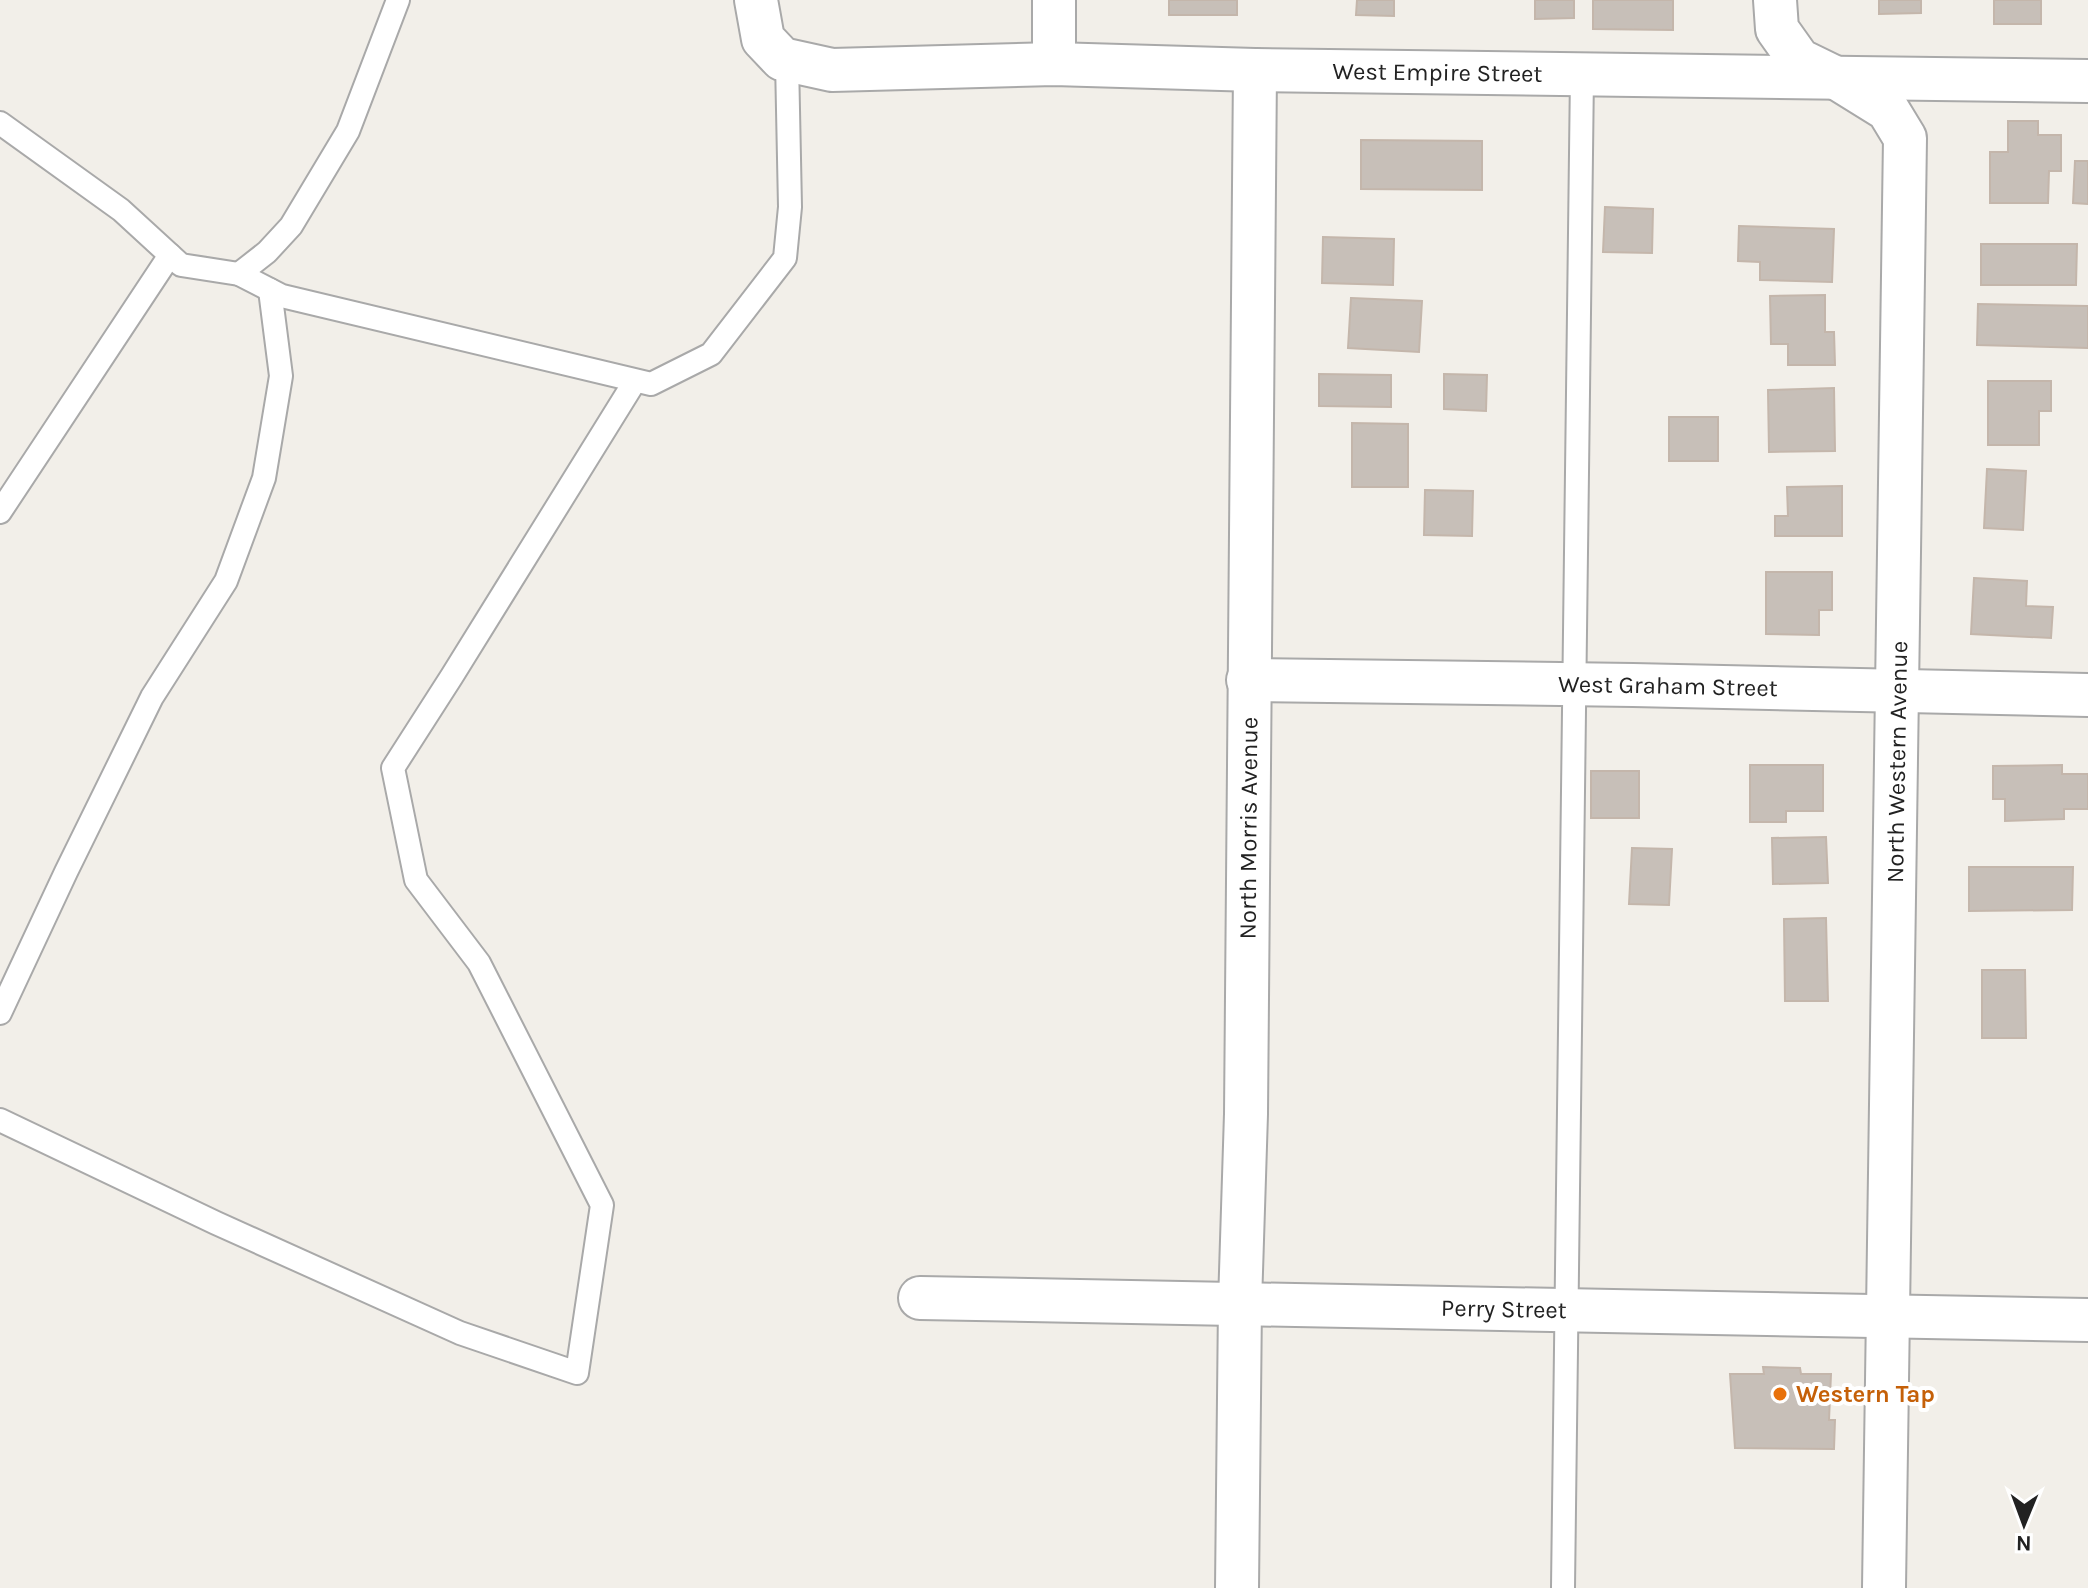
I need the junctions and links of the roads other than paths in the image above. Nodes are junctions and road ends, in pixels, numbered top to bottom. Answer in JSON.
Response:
{"nodes":[{"id":1,"x":398,"y":0,"type":"edge"},
{"id":2,"x":756,"y":0,"type":"edge"},
{"id":3,"x":1054,"y":0,"type":"edge"},
{"id":4,"x":1775,"y":0,"type":"edge"},
{"id":5,"x":787,"y":61,"type":"junction"},
{"id":6,"x":1054,"y":64,"type":"junction"},
{"id":7,"x":1255,"y":70,"type":"junction"},
{"id":8,"x":1582,"y":74,"type":"junction"},
{"id":9,"x":1838,"y":79,"type":"junction"},
{"id":10,"x":2088,"y":81,"type":"edge"},
{"id":11,"x":0,"y":123,"type":"edge"},
{"id":12,"x":170,"y":255,"type":"junction"},
{"id":13,"x":239,"y":274,"type":"junction"},
{"id":14,"x":270,"y":290,"type":"junction"},
{"id":15,"x":635,"y":381,"type":"junction"},
{"id":16,"x":0,"y":512,"type":"edge"},
{"id":17,"x":1248,"y":680,"type":"junction"},
{"id":18,"x":1574,"y":685,"type":"junction"},
{"id":19,"x":1898,"y":692,"type":"junction"},
{"id":20,"x":2088,"y":695,"type":"edge"},
{"id":21,"x":0,"y":1013,"type":"edge"},
{"id":22,"x":0,"y":1120,"type":"edge"},
{"id":23,"x":920,"y":1298,"type":"dead end"},
{"id":24,"x":1240,"y":1303,"type":"junction"},
{"id":25,"x":1567,"y":1310,"type":"junction"},
{"id":26,"x":1887,"y":1317,"type":"junction"},
{"id":27,"x":2088,"y":1320,"type":"edge"},
{"id":28,"x":1237,"y":1588,"type":"edge"},
{"id":29,"x":1563,"y":1588,"type":"edge"},
{"id":30,"x":1884,"y":1588,"type":"edge"}],
"edges":[{"from":1,"to":13,"type":"lane"},
{"from":2,"to":5,"type":"street"},
{"from":3,"to":6,"type":"street"},
{"from":4,"to":9,"type":"street","name":"North Western Avenue"},
{"from":5,"to":6,"type":"street","name":"West Empire Street"},
{"from":5,"to":15,"type":"lane"},
{"from":6,"to":7,"type":"street","name":"West Empire Street"},
{"from":7,"to":8,"type":"street","name":"West Empire Street"},
{"from":7,"to":17,"type":"street","name":"North Morris Avenue"},
{"from":8,"to":9,"type":"street","name":"West Empire Street"},
{"from":8,"to":18,"type":"lane"},
{"from":9,"to":10,"type":"street","name":"West Empire Street"},
{"from":9,"to":19,"type":"street","name":"North Western Avenue"},
{"from":11,"to":12,"type":"lane"},
{"from":12,"to":13,"type":"lane"},
{"from":12,"to":16,"type":"lane"},
{"from":13,"to":14,"type":"lane"},
{"from":14,"to":15,"type":"lane"},
{"from":14,"to":21,"type":"lane"},
{"from":15,"to":22,"type":"lane"},
{"from":17,"to":18,"type":"street","name":"West Graham Street"},
{"from":17,"to":24,"type":"street","name":"North Morris Avenue"},
{"from":18,"to":19,"type":"street","name":"West Graham Street"},
{"from":18,"to":25,"type":"lane"},
{"from":19,"to":20,"type":"street","name":"West Graham Street"},
{"from":19,"to":26,"type":"street","name":"North Western Avenue"},
{"from":23,"to":24,"type":"street","name":"Perry Street"},
{"from":24,"to":25,"type":"street","name":"Perry Street"},
{"from":24,"to":28,"type":"street","name":"North Morris Avenue"},
{"from":25,"to":26,"type":"street","name":"Perry Street"},
{"from":25,"to":29,"type":"lane"},
{"from":26,"to":27,"type":"street","name":"Perry Street"},
{"from":26,"to":30,"type":"street","name":"North Western Avenue"}]}
